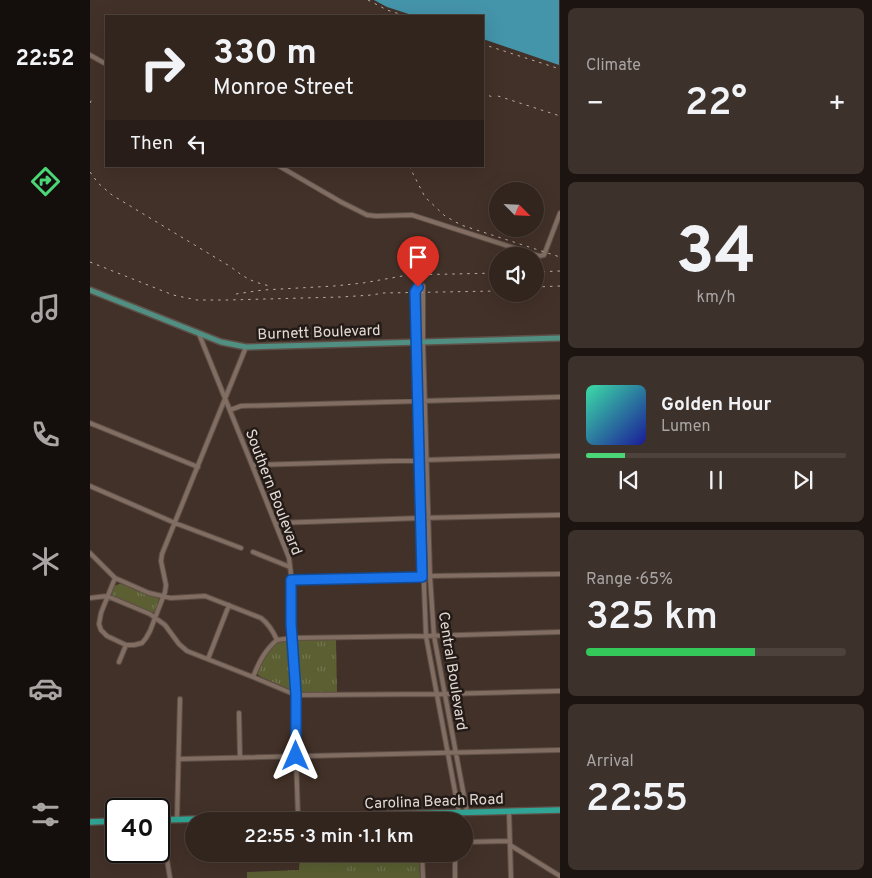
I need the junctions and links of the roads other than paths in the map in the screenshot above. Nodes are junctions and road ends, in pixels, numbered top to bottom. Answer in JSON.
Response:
{"nodes":[{"id":1,"x":90,"y":55,"type":"edge"},
{"id":2,"x":105,"y":63,"type":"edge"},
{"id":3,"x":281,"y":167,"type":"edge"},
{"id":4,"x":560,"y":212,"type":"edge"},
{"id":5,"x":90,"y":290,"type":"edge"},
{"id":6,"x":199,"y":334,"type":"junction"},
{"id":7,"x":560,"y":338,"type":"edge"},
{"id":8,"x":416,"y":342,"type":"junction"},
{"id":9,"x":424,"y":342,"type":"junction"},
{"id":10,"x":246,"y":347,"type":"junction"},
{"id":11,"x":218,"y":381,"type":"junction"},
{"id":12,"x":232,"y":383,"type":"junction"},
{"id":13,"x":560,"y":397,"type":"edge"},
{"id":14,"x":225,"y":398,"type":"junction"},
{"id":15,"x":417,"y":401,"type":"junction"},
{"id":16,"x":426,"y":401,"type":"junction"},
{"id":17,"x":230,"y":410,"type":"junction"},
{"id":18,"x":90,"y":424,"type":"edge"},
{"id":19,"x":560,"y":456,"type":"edge"},
{"id":20,"x":419,"y":460,"type":"junction"},
{"id":21,"x":427,"y":460,"type":"junction"},
{"id":22,"x":252,"y":465,"type":"junction"},
{"id":23,"x":198,"y":467,"type":"junction"},
{"id":24,"x":90,"y":486,"type":"edge"},
{"id":25,"x":560,"y":515,"type":"edge"},
{"id":26,"x":421,"y":518,"type":"junction"},
{"id":27,"x":429,"y":518,"type":"junction"},
{"id":28,"x":175,"y":523,"type":"junction"},
{"id":29,"x":276,"y":523,"type":"junction"},
{"id":30,"x":241,"y":548,"type":"dead end"},
{"id":31,"x":90,"y":552,"type":"edge"},
{"id":32,"x":253,"y":552,"type":"dead end"},
{"id":33,"x":290,"y":568,"type":"junction"},
{"id":34,"x":560,"y":574,"type":"edge"},
{"id":35,"x":430,"y":576,"type":"junction"},
{"id":36,"x":422,"y":577,"type":"junction"},
{"id":37,"x":115,"y":578,"type":"junction"},
{"id":38,"x":291,"y":580,"type":"junction"},
{"id":39,"x":108,"y":596,"type":"junction"},
{"id":40,"x":163,"y":596,"type":"junction"},
{"id":41,"x":90,"y":598,"type":"edge"},
{"id":42,"x":230,"y":606,"type":"junction"},
{"id":43,"x":156,"y":618,"type":"junction"},
{"id":44,"x":560,"y":632,"type":"edge"},
{"id":45,"x":426,"y":636,"type":"junction"},
{"id":46,"x":434,"y":636,"type":"junction"},
{"id":47,"x":292,"y":638,"type":"junction"},
{"id":48,"x":277,"y":640,"type":"junction"},
{"id":49,"x":126,"y":644,"type":"junction"},
{"id":50,"x":208,"y":659,"type":"junction"},
{"id":51,"x":119,"y":662,"type":"dead end"},
{"id":52,"x":253,"y":677,"type":"junction"},
{"id":53,"x":560,"y":690,"type":"edge"},
{"id":54,"x":436,"y":694,"type":"junction"},
{"id":55,"x":444,"y":694,"type":"junction"},
{"id":56,"x":296,"y":695,"type":"junction"},
{"id":57,"x":180,"y":699,"type":"dead end"},
{"id":58,"x":239,"y":713,"type":"dead end"},
{"id":59,"x":560,"y":750,"type":"edge"},
{"id":60,"x":447,"y":752,"type":"junction"},
{"id":61,"x":455,"y":752,"type":"junction"},
{"id":62,"x":296,"y":756,"type":"junction"},
{"id":63,"x":240,"y":758,"type":"junction"},
{"id":64,"x":180,"y":759,"type":"junction"},
{"id":65,"x":560,"y":810,"type":"edge"},
{"id":66,"x":509,"y":811,"type":"junction"},
{"id":67,"x":298,"y":812,"type":"edge"},
{"id":68,"x":456,"y":812,"type":"edge"},
{"id":69,"x":467,"y":812,"type":"joint"},
{"id":70,"x":170,"y":820,"type":"edge"},
{"id":71,"x":177,"y":820,"type":"junction"},
{"id":72,"x":185,"y":820,"type":"edge"},
{"id":73,"x":105,"y":821,"type":"edge"},
{"id":74,"x":90,"y":822,"type":"edge"},
{"id":75,"x":473,"y":842,"type":"edge"},
{"id":76,"x":510,"y":843,"type":"junction"},
{"id":77,"x":422,"y":862,"type":"edge"},
{"id":78,"x":455,"y":862,"type":"edge"},
{"id":79,"x":167,"y":863,"type":"edge"},
{"id":80,"x":560,"y":876,"type":"edge"},
{"id":81,"x":170,"y":878,"type":"edge"},
{"id":82,"x":423,"y":878,"type":"edge"},
{"id":83,"x":455,"y":878,"type":"edge"},
{"id":84,"x":511,"y":878,"type":"edge"}],
"edges":[{"from":1,"to":2,"type":"street"},
{"from":3,"to":4,"type":"street"},
{"from":5,"to":6,"type":"main road","name":"Burnett Boulevard"},
{"from":6,"to":10,"type":"main road","name":"Burnett Boulevard"},
{"from":6,"to":11,"type":"street","name":"Southern Boulevard"},
{"from":7,"to":9,"type":"main road","name":"Burnett Boulevard"},
{"from":8,"to":9,"type":"main road","name":"Burnett Boulevard"},
{"from":8,"to":9,"type":"street","name":"Central Boulevard"},
{"from":8,"to":10,"type":"main road","name":"Burnett Boulevard"},
{"from":8,"to":15,"type":"street","name":"Central Boulevard"},
{"from":9,"to":16,"type":"street","name":"Central Boulevard"},
{"from":10,"to":12,"type":"street"},
{"from":11,"to":12,"type":"street"},
{"from":11,"to":14,"type":"street","name":"Southern Boulevard"},
{"from":12,"to":14,"type":"street"},
{"from":13,"to":16,"type":"street"},
{"from":14,"to":17,"type":"street","name":"Southern Boulevard"},
{"from":14,"to":23,"type":"street"},
{"from":15,"to":16,"type":"street"},
{"from":15,"to":17,"type":"street"},
{"from":15,"to":20,"type":"street","name":"Central Boulevard"},
{"from":16,"to":21,"type":"street","name":"Central Boulevard"},
{"from":17,"to":22,"type":"street","name":"Southern Boulevard"},
{"from":18,"to":23,"type":"street"},
{"from":19,"to":21,"type":"street"},
{"from":20,"to":21,"type":"street"},
{"from":20,"to":22,"type":"street"},
{"from":20,"to":26,"type":"street","name":"Central Boulevard"},
{"from":21,"to":27,"type":"street","name":"Central Boulevard"},
{"from":22,"to":29,"type":"street","name":"Southern Boulevard"},
{"from":23,"to":28,"type":"street"},
{"from":24,"to":28,"type":"street"},
{"from":25,"to":27,"type":"street"},
{"from":26,"to":27,"type":"street"},
{"from":26,"to":29,"type":"street"},
{"from":26,"to":36,"type":"street","name":"Central Boulevard"},
{"from":27,"to":35,"type":"street","name":"Central Boulevard"},
{"from":28,"to":30,"type":"street"},
{"from":28,"to":40,"type":"street"},
{"from":29,"to":33,"type":"street","name":"Southern Boulevard"},
{"from":31,"to":37,"type":"street"},
{"from":32,"to":33,"type":"street"},
{"from":33,"to":38,"type":"street","name":"Southern Boulevard"},
{"from":34,"to":35,"type":"street"},
{"from":35,"to":36,"type":"street"},
{"from":35,"to":46,"type":"street","name":"Central Boulevard"},
{"from":36,"to":38,"type":"street"},
{"from":36,"to":45,"type":"street","name":"Central Boulevard"},
{"from":37,"to":39,"type":"street"},
{"from":37,"to":40,"type":"street"},
{"from":38,"to":47,"type":"street","name":"Southern Boulevard"},
{"from":39,"to":41,"type":"street"},
{"from":39,"to":43,"type":"street"},
{"from":39,"to":49,"type":"street"},
{"from":40,"to":42,"type":"street"},
{"from":40,"to":43,"type":"street"},
{"from":42,"to":48,"type":"street"},
{"from":42,"to":50,"type":"street"},
{"from":43,"to":49,"type":"street"},
{"from":43,"to":50,"type":"street"},
{"from":44,"to":46,"type":"street"},
{"from":45,"to":46,"type":"street"},
{"from":45,"to":47,"type":"street"},
{"from":45,"to":54,"type":"street","name":"Central Boulevard"},
{"from":46,"to":55,"type":"street","name":"Central Boulevard"},
{"from":47,"to":48,"type":"street"},
{"from":47,"to":56,"type":"street","name":"Southern Boulevard"},
{"from":48,"to":52,"type":"street"},
{"from":49,"to":51,"type":"street"},
{"from":50,"to":52,"type":"street"},
{"from":52,"to":56,"type":"street"},
{"from":53,"to":55,"type":"street"},
{"from":54,"to":55,"type":"street"},
{"from":54,"to":56,"type":"street"},
{"from":54,"to":60,"type":"street","name":"Central Boulevard"},
{"from":55,"to":61,"type":"street","name":"Central Boulevard"},
{"from":56,"to":62,"type":"street","name":"Southern Boulevard"},
{"from":57,"to":64,"type":"street"},
{"from":58,"to":63,"type":"street"},
{"from":59,"to":61,"type":"street"},
{"from":60,"to":61,"type":"street"},
{"from":60,"to":62,"type":"street"},
{"from":60,"to":68,"type":"street","name":"Central Boulevard"},
{"from":61,"to":69,"type":"street","name":"Central Boulevard"},
{"from":62,"to":63,"type":"street"},
{"from":62,"to":67,"type":"street","name":"Southern Boulevard"},
{"from":63,"to":64,"type":"street"},
{"from":64,"to":71,"type":"street"},
{"from":65,"to":66,"type":"highway","name":"Carolina Beach Road"},
{"from":66,"to":69,"type":"highway","name":"Carolina Beach Road"},
{"from":66,"to":76,"type":"street"},
{"from":70,"to":71,"type":"highway","name":"Carolina Beach Road"},
{"from":71,"to":72,"type":"highway","name":"Carolina Beach Road"},
{"from":73,"to":74,"type":"highway"},
{"from":75,"to":76,"type":"street"},
{"from":76,"to":80,"type":"street"},
{"from":76,"to":84,"type":"street"},
{"from":77,"to":82,"type":"street"},
{"from":78,"to":83,"type":"street"},
{"from":79,"to":81,"type":"street"}]}
